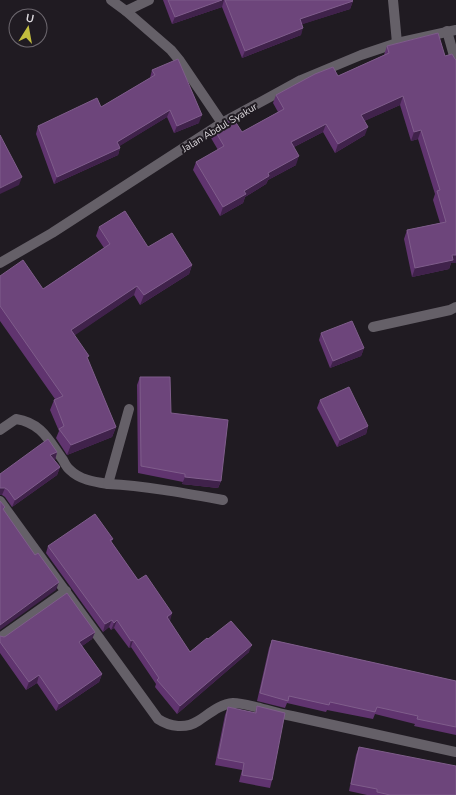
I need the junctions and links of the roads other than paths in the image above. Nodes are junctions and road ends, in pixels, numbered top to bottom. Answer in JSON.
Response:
{"nodes":[{"id":1,"x":111,"y":0,"type":"edge"},
{"id":2,"x":149,"y":0,"type":"edge"},
{"id":3,"x":393,"y":0,"type":"edge"},
{"id":4,"x":126,"y":11,"type":"junction"},
{"id":5,"x":452,"y":31,"type":"edge"},
{"id":6,"x":397,"y":43,"type":"junction"},
{"id":7,"x":456,"y":63,"type":"edge"},
{"id":8,"x":222,"y":123,"type":"junction"},
{"id":9,"x":0,"y":263,"type":"edge"},
{"id":10,"x":456,"y":307,"type":"edge"},
{"id":11,"x":373,"y":327,"type":"dead end"},
{"id":12,"x":129,"y":409,"type":"dead end"},
{"id":13,"x":0,"y":430,"type":"edge"},
{"id":14,"x":108,"y":484,"type":"junction"},
{"id":15,"x":0,"y":500,"type":"edge"},
{"id":16,"x":223,"y":500,"type":"dead end"},
{"id":17,"x":66,"y":591,"type":"junction"},
{"id":18,"x":0,"y":638,"type":"edge"},
{"id":19,"x":456,"y":752,"type":"edge"}],
"edges":[{"from":1,"to":4,"type":"street"},
{"from":2,"to":4,"type":"street"},
{"from":3,"to":6,"type":"street"},
{"from":4,"to":8,"type":"street"},
{"from":5,"to":6,"type":"street","name":"Jalan Abdul Syakur"},
{"from":5,"to":7,"type":"street"},
{"from":6,"to":8,"type":"street","name":"Jalan Abdul Syakur"},
{"from":8,"to":9,"type":"street","name":"Jalan Abdul Syakur"},
{"from":10,"to":11,"type":"street"},
{"from":12,"to":14,"type":"street"},
{"from":13,"to":14,"type":"street"},
{"from":14,"to":16,"type":"street"},
{"from":15,"to":17,"type":"street"},
{"from":17,"to":18,"type":"street"},
{"from":17,"to":19,"type":"street"}]}
